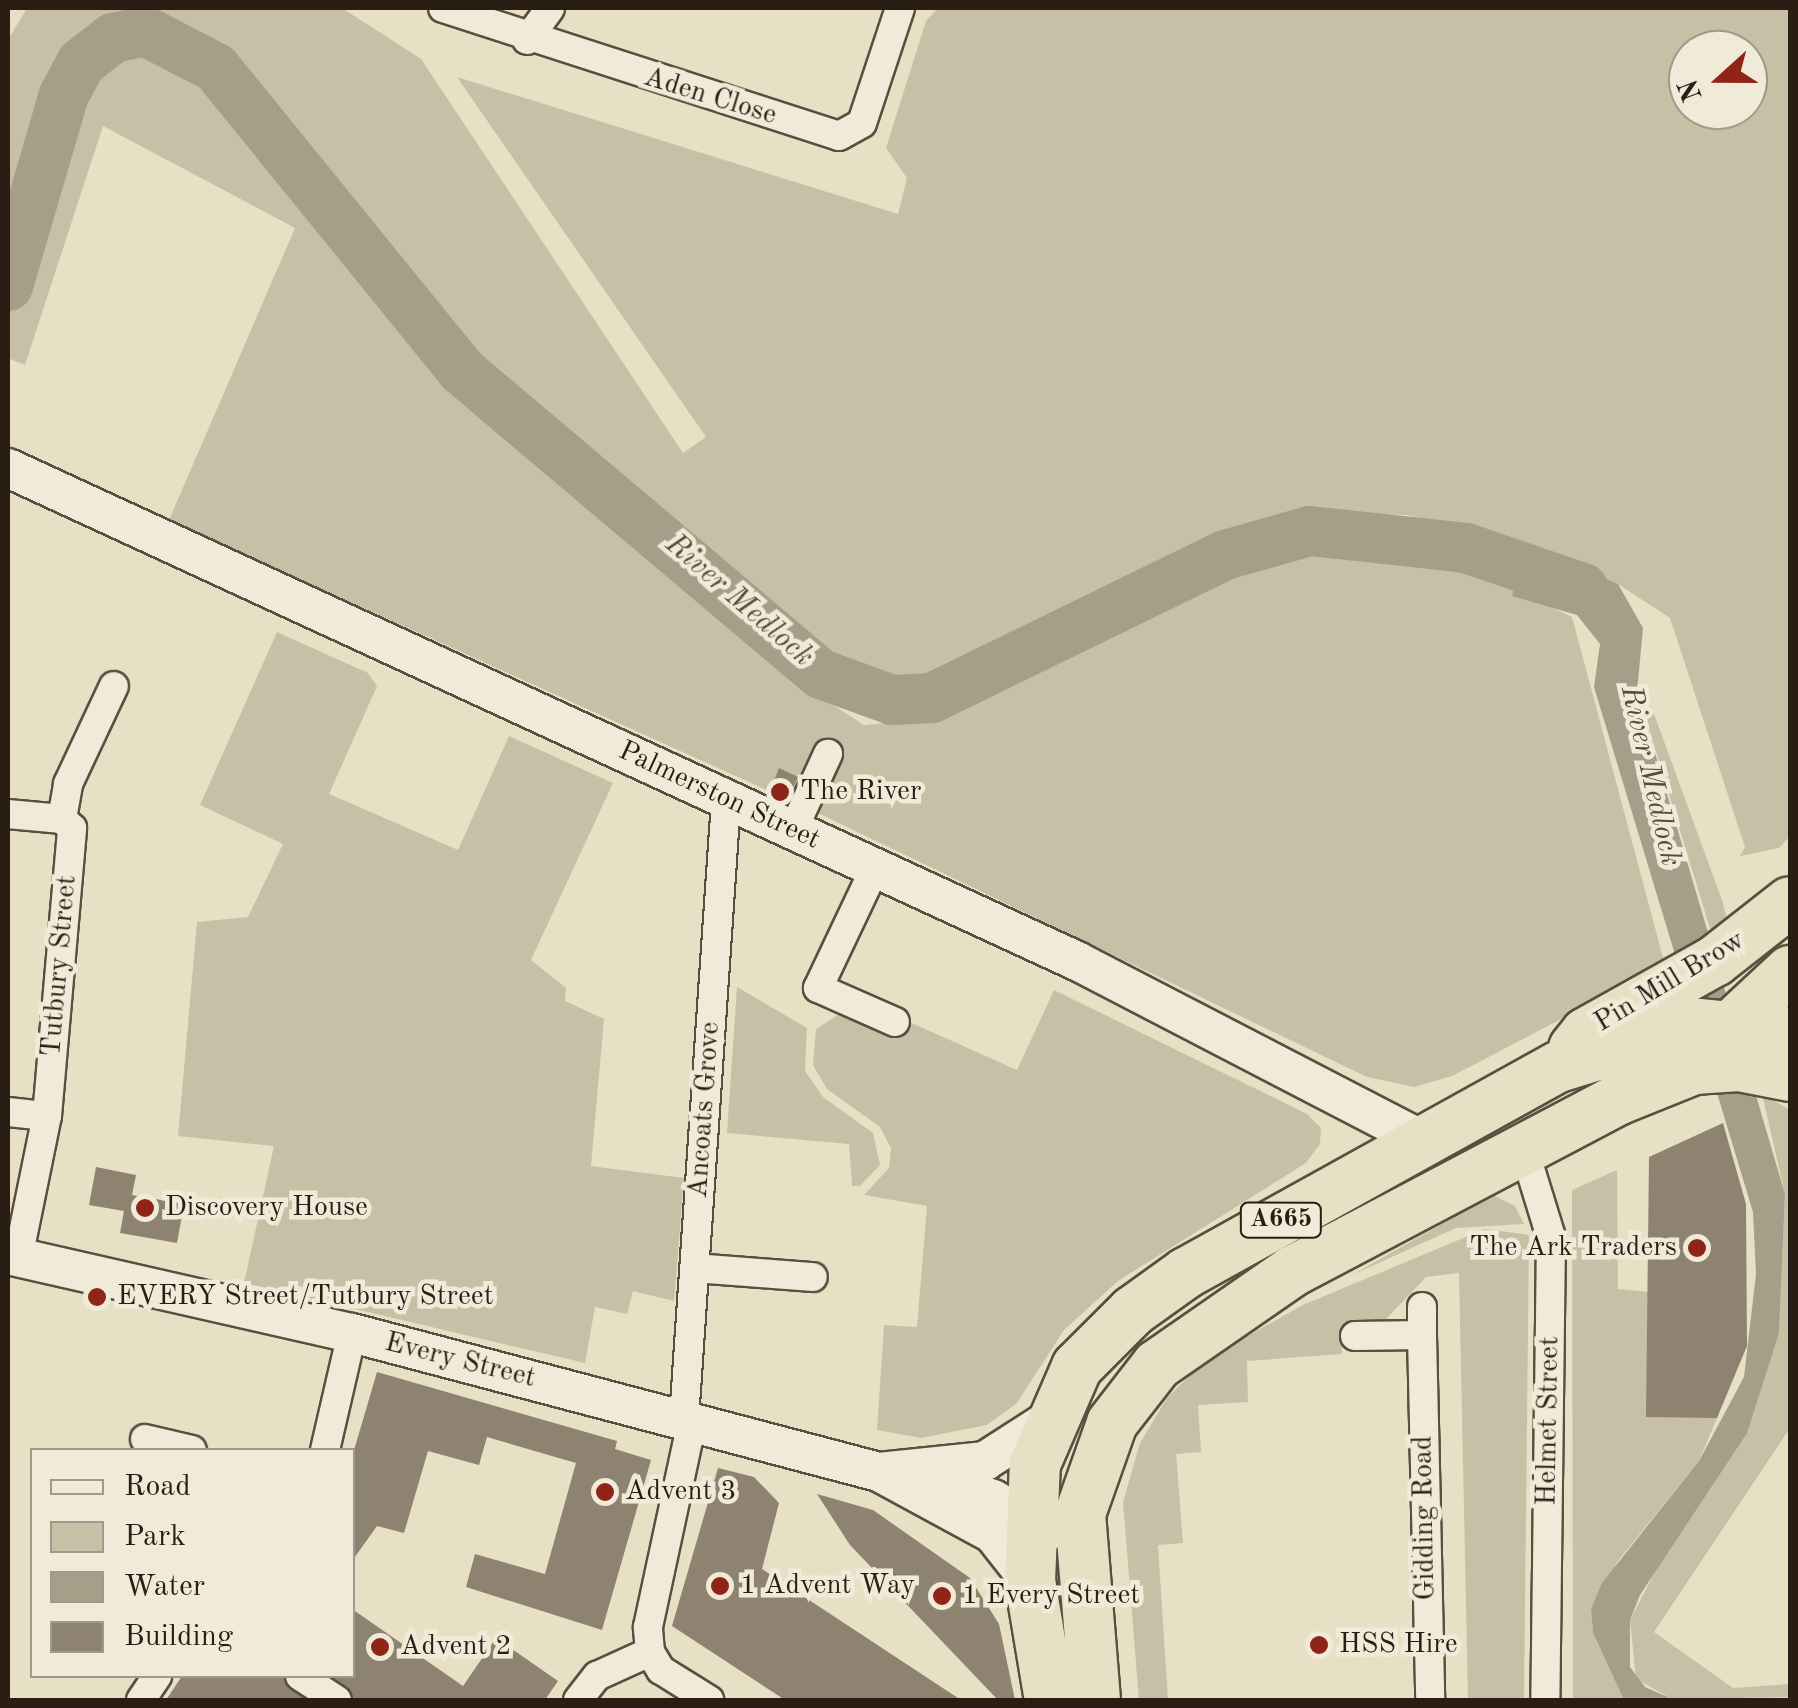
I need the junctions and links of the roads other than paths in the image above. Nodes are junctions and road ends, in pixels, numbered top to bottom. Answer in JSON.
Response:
{"nodes":[{"id":1,"x":443,"y":8,"type":"edge"},
{"id":2,"x":550,"y":8,"type":"edge"},
{"id":3,"x":900,"y":8,"type":"edge"},
{"id":4,"x":527,"y":40,"type":"junction"},
{"id":5,"x":14,"y":472,"type":"edge"},
{"id":6,"x":114,"y":686,"type":"dead end"},
{"id":7,"x":828,"y":754,"type":"dead end"},
{"id":8,"x":726,"y":801,"type":"junction"},
{"id":9,"x":8,"y":814,"type":"edge"},
{"id":10,"x":62,"y":820,"type":"junction"},
{"id":11,"x":793,"y":830,"type":"junction"},
{"id":12,"x":875,"y":868,"type":"junction"},
{"id":13,"x":1790,"y":902,"type":"edge"},
{"id":14,"x":1790,"y":972,"type":"edge"},
{"id":15,"x":896,"y":1022,"type":"dead end"},
{"id":16,"x":1734,"y":1025,"type":"junction"},
{"id":17,"x":1790,"y":1033,"type":"edge"},
{"id":18,"x":1682,"y":1058,"type":"junction"},
{"id":19,"x":1558,"y":1067,"type":"junction"},
{"id":20,"x":1790,"y":1076,"type":"edge"},
{"id":21,"x":8,"y":1112,"type":"edge"},
{"id":22,"x":47,"y":1116,"type":"junction"},
{"id":23,"x":1422,"y":1140,"type":"junction"},
{"id":24,"x":1522,"y":1146,"type":"junction"},
{"id":25,"x":13,"y":1256,"type":"edge"},
{"id":26,"x":695,"y":1268,"type":"junction"},
{"id":27,"x":812,"y":1277,"type":"dead end"},
{"id":28,"x":352,"y":1333,"type":"junction"},
{"id":29,"x":1355,"y":1336,"type":"dead end"},
{"id":30,"x":688,"y":1420,"type":"junction"},
{"id":31,"x":1047,"y":1422,"type":"junction"},
{"id":32,"x":145,"y":1439,"type":"dead end"},
{"id":33,"x":183,"y":1448,"type":"edge"},
{"id":34,"x":325,"y":1448,"type":"edge"},
{"id":35,"x":894,"y":1471,"type":"junction"},
{"id":36,"x":1085,"y":1486,"type":"junction"},
{"id":37,"x":1010,"y":1525,"type":"junction"},
{"id":38,"x":1078,"y":1551,"type":"junction"},
{"id":39,"x":650,"y":1652,"type":"junction"},
{"id":40,"x":156,"y":1678,"type":"edge"},
{"id":41,"x":303,"y":1678,"type":"edge"},
{"id":42,"x":142,"y":1700,"type":"edge"},
{"id":43,"x":336,"y":1700,"type":"edge"},
{"id":44,"x":578,"y":1700,"type":"edge"},
{"id":45,"x":709,"y":1700,"type":"edge"},
{"id":46,"x":1050,"y":1700,"type":"edge"},
{"id":47,"x":1095,"y":1700,"type":"edge"},
{"id":48,"x":1430,"y":1700,"type":"edge"},
{"id":49,"x":1546,"y":1700,"type":"edge"}],
"edges":[{"from":1,"to":4,"type":"street","name":"Aden Close"},
{"from":2,"to":4,"type":"street"},
{"from":3,"to":4,"type":"street","name":"Aden Close"},
{"from":5,"to":8,"type":"street","name":"Palmerston Street"},
{"from":6,"to":10,"type":"street","name":"Tutbury Street"},
{"from":7,"to":11,"type":"street"},
{"from":8,"to":11,"type":"street","name":"Palmerston Street"},
{"from":8,"to":26,"type":"street","name":"Ancoats Grove"},
{"from":9,"to":10,"type":"street"},
{"from":10,"to":22,"type":"street","name":"Tutbury Street"},
{"from":11,"to":12,"type":"street","name":"Palmerston Street"},
{"from":12,"to":15,"type":"street"},
{"from":12,"to":23,"type":"street","name":"Palmerston Street"},
{"from":13,"to":19,"type":"highway","name":"Pin Mill Brow","number":"A665"},
{"from":14,"to":16,"type":"highway","name":"Pin Mill Brow"},
{"from":16,"to":17,"type":"highway","number":"A665"},
{"from":16,"to":18,"type":"highway","number":"A665"},
{"from":18,"to":19,"type":"highway","name":"Pin Mill Brow","number":"A665"},
{"from":18,"to":20,"type":"highway","number":"A665"},
{"from":18,"to":24,"type":"highway","number":"A665"},
{"from":19,"to":23,"type":"highway","number":"A665"},
{"from":21,"to":22,"type":"street"},
{"from":22,"to":25,"type":"street","name":"Tutbury Street"},
{"from":23,"to":31,"type":"highway","number":"A665"},
{"from":24,"to":36,"type":"highway","number":"A665"},
{"from":24,"to":49,"type":"street","name":"Helmet Street"},
{"from":25,"to":28,"type":"street","name":"Every Street"},
{"from":26,"to":27,"type":"street"},
{"from":26,"to":30,"type":"street","name":"Ancoats Grove"},
{"from":28,"to":30,"type":"street","name":"Every Street"},
{"from":28,"to":34,"type":"street"},
{"from":29,"to":48,"type":"street","name":"Gidding Road"},
{"from":30,"to":35,"type":"street","name":"Every Street"},
{"from":30,"to":39,"type":"street","name":"Ancoats Grove"},
{"from":31,"to":35,"type":"street"},
{"from":31,"to":37,"type":"highway","number":"A665"},
{"from":32,"to":33,"type":"street"},
{"from":35,"to":37,"type":"street","name":"Every Street"},
{"from":36,"to":37,"type":"highway"},
{"from":36,"to":38,"type":"highway","number":"A665"},
{"from":37,"to":38,"type":"street","name":"Every Street"},
{"from":37,"to":46,"type":"highway","number":"A665"},
{"from":38,"to":47,"type":"highway","number":"A665"},
{"from":39,"to":44,"type":"street"},
{"from":39,"to":45,"type":"street"},
{"from":40,"to":42,"type":"street"},
{"from":41,"to":43,"type":"street"}]}
